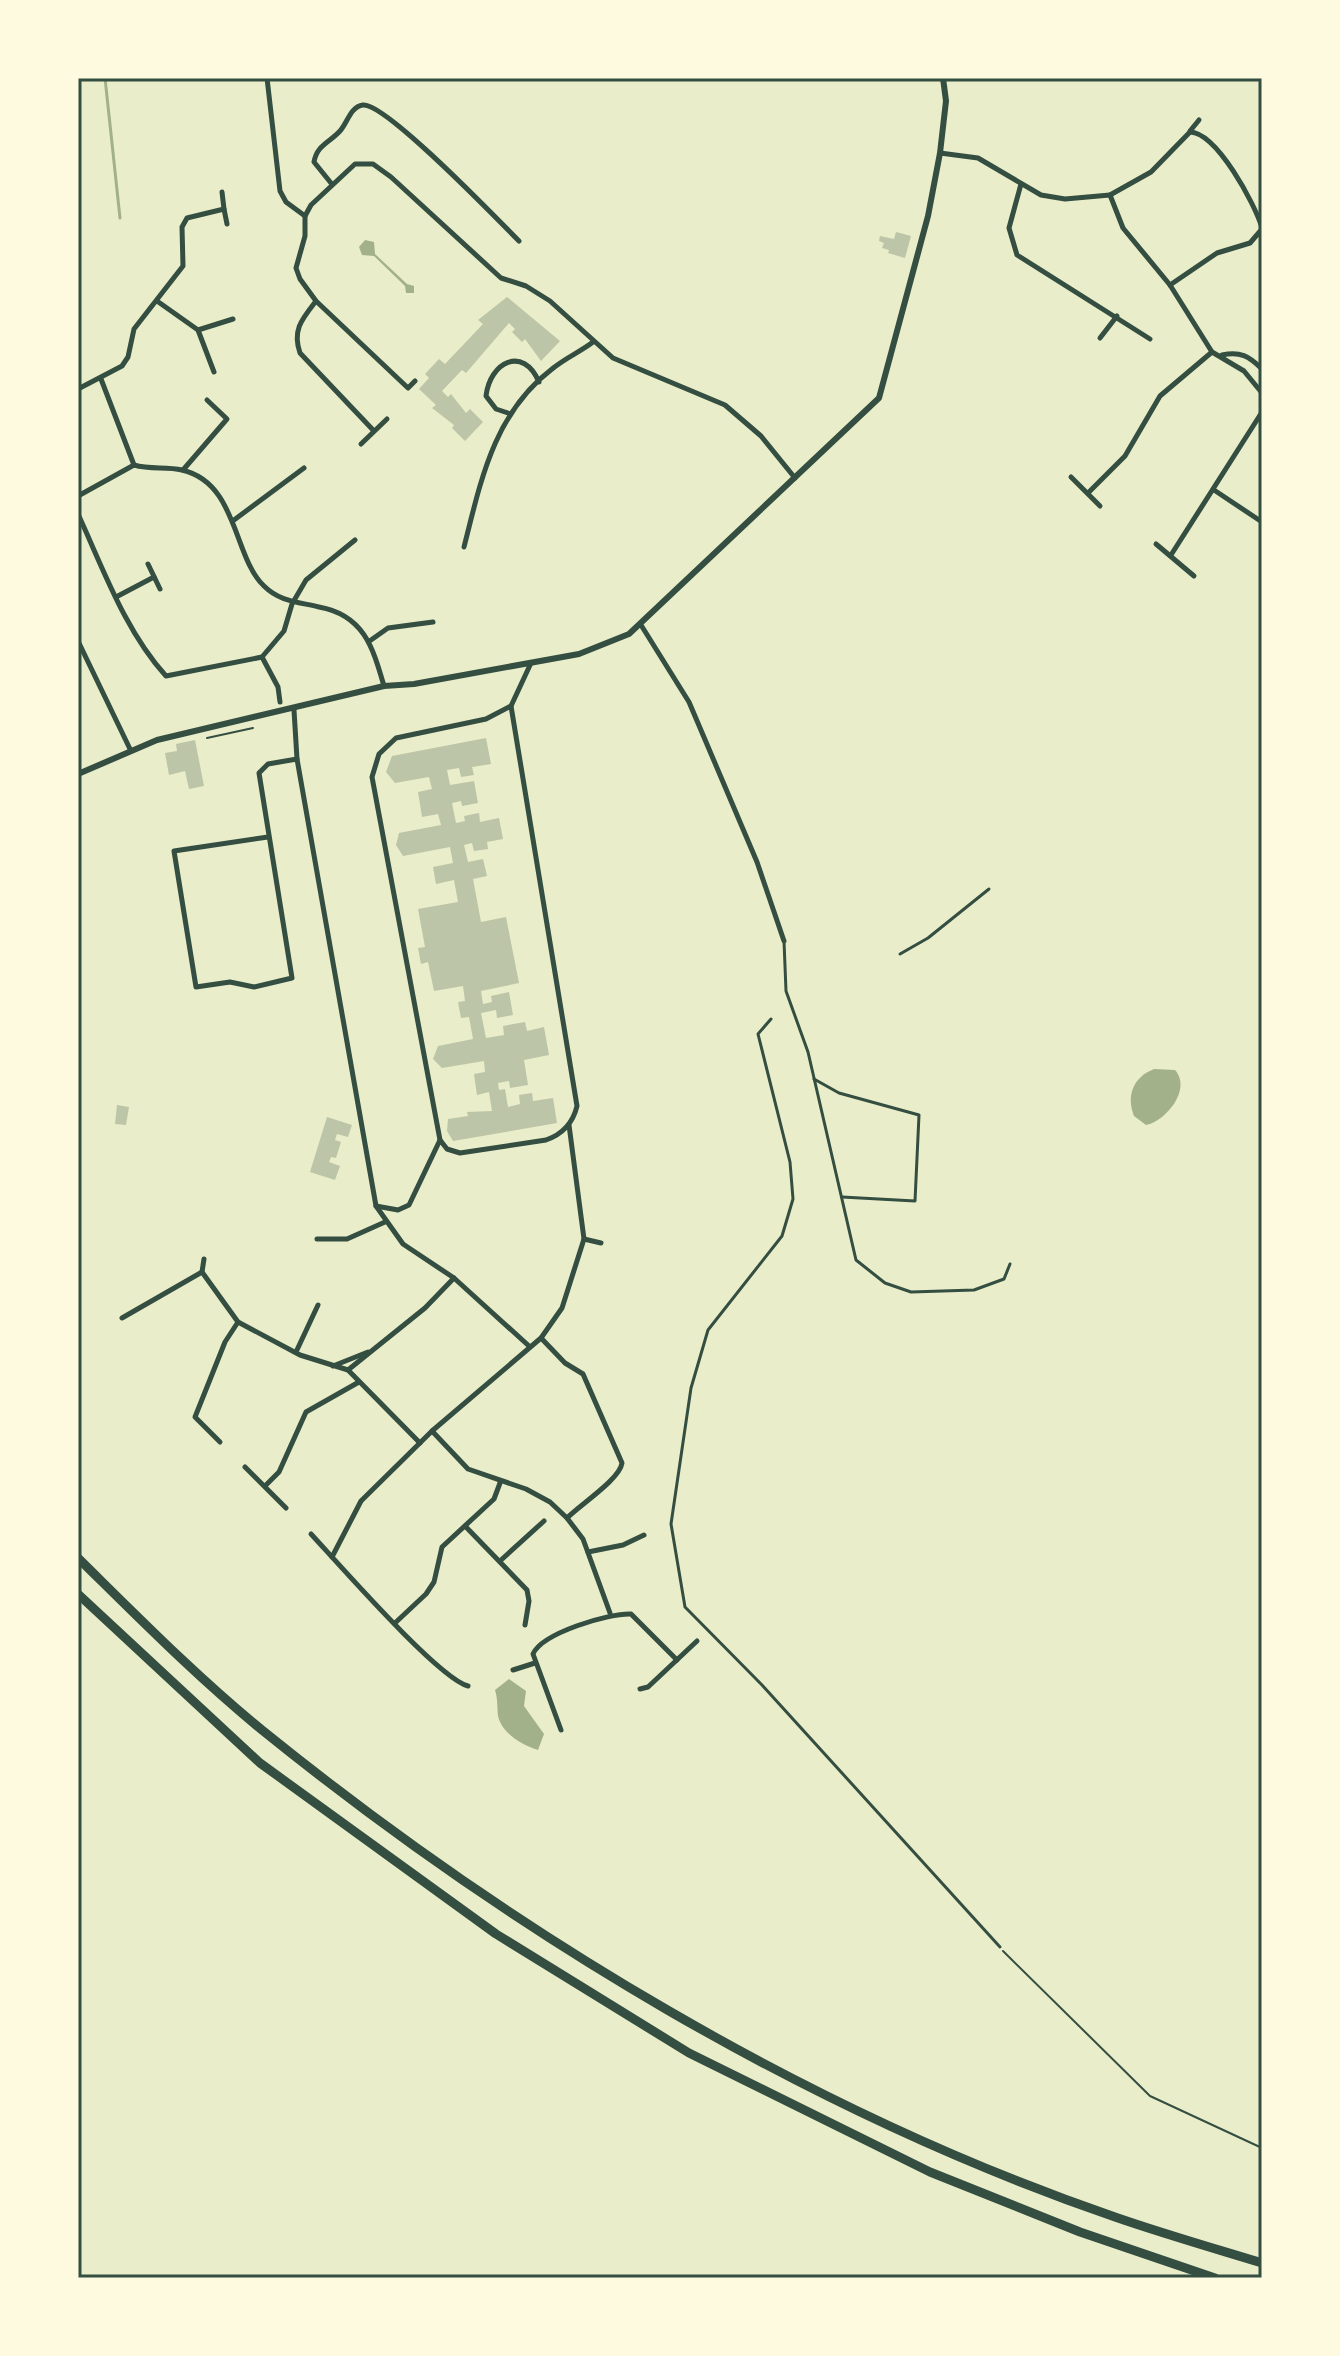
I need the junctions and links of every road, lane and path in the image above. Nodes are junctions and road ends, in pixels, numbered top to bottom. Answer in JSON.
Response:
{"nodes":[{"id":1,"x":267,"y":78,"type":"edge"},
{"id":2,"x":943,"y":78,"type":"edge"},
{"id":3,"x":1199,"y":120,"type":"dead end"},
{"id":4,"x":1190,"y":132,"type":"junction"},
{"id":5,"x":940,"y":153,"type":"junction"},
{"id":6,"x":331,"y":183,"type":"junction"},
{"id":7,"x":1021,"y":184,"type":"junction"},
{"id":8,"x":222,"y":192,"type":"dead end"},
{"id":9,"x":1110,"y":195,"type":"junction"},
{"id":10,"x":224,"y":209,"type":"junction"},
{"id":11,"x":305,"y":216,"type":"junction"},
{"id":12,"x":227,"y":224,"type":"dead end"},
{"id":13,"x":1262,"y":228,"type":"edge"},
{"id":14,"x":519,"y":241,"type":"dead end"},
{"id":15,"x":1170,"y":285,"type":"junction"},
{"id":16,"x":157,"y":301,"type":"junction"},
{"id":17,"x":316,"y":301,"type":"junction"},
{"id":18,"x":1117,"y":316,"type":"junction"},
{"id":19,"x":233,"y":319,"type":"dead end"},
{"id":20,"x":198,"y":330,"type":"junction"},
{"id":21,"x":1100,"y":338,"type":"dead end"},
{"id":22,"x":1150,"y":339,"type":"dead end"},
{"id":23,"x":593,"y":342,"type":"junction"},
{"id":24,"x":1212,"y":352,"type":"junction"},
{"id":25,"x":1221,"y":356,"type":"junction"},
{"id":26,"x":1262,"y":369,"type":"edge"},
{"id":27,"x":214,"y":372,"type":"dead end"},
{"id":28,"x":101,"y":379,"type":"junction"},
{"id":29,"x":415,"y":381,"type":"dead end"},
{"id":30,"x":539,"y":382,"type":"junction"},
{"id":31,"x":78,"y":389,"type":"edge"},
{"id":32,"x":1262,"y":393,"type":"edge"},
{"id":33,"x":207,"y":400,"type":"dead end"},
{"id":34,"x":1262,"y":412,"type":"edge"},
{"id":35,"x":508,"y":413,"type":"junction"},
{"id":36,"x":387,"y":419,"type":"dead end"},
{"id":37,"x":374,"y":431,"type":"junction"},
{"id":38,"x":361,"y":444,"type":"dead end"},
{"id":39,"x":134,"y":465,"type":"junction"},
{"id":40,"x":304,"y":468,"type":"dead end"},
{"id":41,"x":183,"y":470,"type":"junction"},
{"id":42,"x":1071,"y":477,"type":"dead end"},
{"id":43,"x":795,"y":478,"type":"junction"},
{"id":44,"x":1214,"y":490,"type":"junction"},
{"id":45,"x":1088,"y":493,"type":"junction"},
{"id":46,"x":78,"y":496,"type":"edge"},
{"id":47,"x":1100,"y":506,"type":"dead end"},
{"id":48,"x":78,"y":514,"type":"edge"},
{"id":49,"x":234,"y":520,"type":"junction"},
{"id":50,"x":1262,"y":522,"type":"edge"},
{"id":51,"x":355,"y":540,"type":"dead end"},
{"id":52,"x":1156,"y":544,"type":"dead end"},
{"id":53,"x":464,"y":547,"type":"dead end"},
{"id":54,"x":1171,"y":555,"type":"junction"},
{"id":55,"x":148,"y":564,"type":"dead end"},
{"id":56,"x":1194,"y":576,"type":"dead end"},
{"id":57,"x":154,"y":577,"type":"junction"},
{"id":58,"x":160,"y":589,"type":"dead end"},
{"id":59,"x":116,"y":597,"type":"junction"},
{"id":60,"x":292,"y":604,"type":"junction"},
{"id":61,"x":433,"y":622,"type":"dead end"},
{"id":62,"x":641,"y":625,"type":"junction"},
{"id":63,"x":371,"y":640,"type":"junction"},
{"id":64,"x":78,"y":641,"type":"edge"},
{"id":65,"x":262,"y":657,"type":"junction"},
{"id":66,"x":531,"y":663,"type":"junction"},
{"id":67,"x":384,"y":686,"type":"junction"},
{"id":68,"x":280,"y":702,"type":"dead end"},
{"id":69,"x":511,"y":706,"type":"junction"},
{"id":70,"x":294,"y":710,"type":"junction"},
{"id":71,"x":253,"y":728,"type":"dead end"},
{"id":72,"x":207,"y":738,"type":"dead end"},
{"id":73,"x":130,"y":749,"type":"junction"},
{"id":74,"x":297,"y":759,"type":"junction"},
{"id":75,"x":78,"y":774,"type":"edge"},
{"id":76,"x":268,"y":837,"type":"junction"},
{"id":77,"x":989,"y":889,"type":"dead end"},
{"id":78,"x":784,"y":941,"type":"joint"},
{"id":79,"x":900,"y":954,"type":"dead end"},
{"id":80,"x":771,"y":1019,"type":"dead end"},
{"id":81,"x":814,"y":1079,"type":"junction"},
{"id":82,"x":569,"y":1125,"type":"junction"},
{"id":83,"x":440,"y":1140,"type":"junction"},
{"id":84,"x":842,"y":1197,"type":"junction"},
{"id":85,"x":376,"y":1206,"type":"junction"},
{"id":86,"x":385,"y":1222,"type":"junction"},
{"id":87,"x":317,"y":1239,"type":"dead end"},
{"id":88,"x":584,"y":1239,"type":"junction"},
{"id":89,"x":601,"y":1243,"type":"dead end"},
{"id":90,"x":204,"y":1259,"type":"dead end"},
{"id":91,"x":1010,"y":1264,"type":"dead end"},
{"id":92,"x":202,"y":1272,"type":"junction"},
{"id":93,"x":454,"y":1278,"type":"junction"},
{"id":94,"x":318,"y":1305,"type":"dead end"},
{"id":95,"x":122,"y":1318,"type":"dead end"},
{"id":96,"x":238,"y":1322,"type":"junction"},
{"id":97,"x":541,"y":1338,"type":"junction"},
{"id":98,"x":529,"y":1346,"type":"junction"},
{"id":99,"x":376,"y":1349,"type":"junction"},
{"id":100,"x":296,"y":1352,"type":"junction"},
{"id":101,"x":332,"y":1367,"type":"junction"},
{"id":102,"x":348,"y":1370,"type":"junction"},
{"id":103,"x":359,"y":1382,"type":"junction"},
{"id":104,"x":432,"y":1431,"type":"junction"},
{"id":105,"x":220,"y":1442,"type":"dead end"},
{"id":106,"x":420,"y":1443,"type":"junction"},
{"id":107,"x":245,"y":1467,"type":"dead end"},
{"id":108,"x":500,"y":1483,"type":"junction"},
{"id":109,"x":265,"y":1486,"type":"junction"},
{"id":110,"x":286,"y":1508,"type":"dead end"},
{"id":111,"x":567,"y":1518,"type":"junction"},
{"id":112,"x":544,"y":1521,"type":"dead end"},
{"id":113,"x":465,"y":1526,"type":"junction"},
{"id":114,"x":311,"y":1534,"type":"dead end"},
{"id":115,"x":644,"y":1535,"type":"dead end"},
{"id":116,"x":588,"y":1552,"type":"junction"},
{"id":117,"x":332,"y":1557,"type":"junction"},
{"id":118,"x":78,"y":1558,"type":"edge"},
{"id":119,"x":500,"y":1561,"type":"junction"},
{"id":120,"x":78,"y":1594,"type":"edge"},
{"id":121,"x":610,"y":1613,"type":"junction"},
{"id":122,"x":395,"y":1623,"type":"junction"},
{"id":123,"x":525,"y":1625,"type":"dead end"},
{"id":124,"x":697,"y":1641,"type":"dead end"},
{"id":125,"x":677,"y":1660,"type":"junction"},
{"id":126,"x":535,"y":1663,"type":"junction"},
{"id":127,"x":513,"y":1670,"type":"dead end"},
{"id":128,"x":468,"y":1686,"type":"dead end"},
{"id":129,"x":640,"y":1689,"type":"dead end"},
{"id":130,"x":561,"y":1730,"type":"dead end"},
{"id":131,"x":1000,"y":1947,"type":"joint"},
{"id":132,"x":1262,"y":2148,"type":"edge"},
{"id":133,"x":1262,"y":2263,"type":"edge"},
{"id":134,"x":1215,"y":2278,"type":"edge"}],
"edges":[{"from":1,"to":11,"type":"street"},
{"from":2,"to":5,"type":"street"},
{"from":3,"to":4,"type":"street"},
{"from":4,"to":9,"type":"street"},
{"from":4,"to":13,"type":"street"},
{"from":5,"to":7,"type":"street"},
{"from":5,"to":43,"type":"street"},
{"from":6,"to":11,"type":"street"},
{"from":6,"to":14,"type":"street"},
{"from":6,"to":23,"type":"street"},
{"from":7,"to":9,"type":"street"},
{"from":7,"to":18,"type":"street"},
{"from":8,"to":10,"type":"street"},
{"from":9,"to":15,"type":"street"},
{"from":10,"to":12,"type":"street"},
{"from":10,"to":16,"type":"street"},
{"from":11,"to":17,"type":"street"},
{"from":13,"to":15,"type":"street"},
{"from":15,"to":24,"type":"street"},
{"from":16,"to":20,"type":"street"},
{"from":16,"to":28,"type":"street"},
{"from":17,"to":29,"type":"street"},
{"from":17,"to":37,"type":"street"},
{"from":18,"to":21,"type":"street"},
{"from":18,"to":22,"type":"street"},
{"from":19,"to":20,"type":"street"},
{"from":20,"to":27,"type":"street"},
{"from":23,"to":30,"type":"street"},
{"from":23,"to":43,"type":"street"},
{"from":24,"to":25,"type":"street"},
{"from":24,"to":45,"type":"street"},
{"from":25,"to":26,"type":"street"},
{"from":25,"to":32,"type":"street"},
{"from":28,"to":31,"type":"street"},
{"from":28,"to":39,"type":"street"},
{"from":30,"to":35,"type":"street"},
{"from":30,"to":35,"type":"street"},
{"from":33,"to":41,"type":"street"},
{"from":34,"to":44,"type":"street"},
{"from":35,"to":53,"type":"street"},
{"from":36,"to":37,"type":"street"},
{"from":37,"to":38,"type":"street"},
{"from":39,"to":41,"type":"street"},
{"from":39,"to":46,"type":"street"},
{"from":40,"to":49,"type":"street"},
{"from":41,"to":49,"type":"street"},
{"from":42,"to":45,"type":"street"},
{"from":43,"to":62,"type":"street"},
{"from":44,"to":50,"type":"street"},
{"from":44,"to":54,"type":"street"},
{"from":45,"to":47,"type":"street"},
{"from":48,"to":59,"type":"street"},
{"from":49,"to":60,"type":"street"},
{"from":51,"to":60,"type":"street"},
{"from":52,"to":54,"type":"street"},
{"from":54,"to":56,"type":"street"},
{"from":55,"to":57,"type":"street"},
{"from":57,"to":58,"type":"street"},
{"from":57,"to":59,"type":"street"},
{"from":59,"to":65,"type":"street"},
{"from":60,"to":63,"type":"street"},
{"from":60,"to":65,"type":"street"},
{"from":61,"to":63,"type":"street"},
{"from":62,"to":66,"type":"street"},
{"from":62,"to":78,"type":"street"},
{"from":63,"to":67,"type":"street"},
{"from":64,"to":73,"type":"street"},
{"from":65,"to":68,"type":"street"},
{"from":66,"to":67,"type":"street"},
{"from":66,"to":69,"type":"street"},
{"from":67,"to":70,"type":"street"},
{"from":69,"to":82,"type":"street"},
{"from":69,"to":83,"type":"street"},
{"from":70,"to":73,"type":"street"},
{"from":70,"to":74,"type":"street"},
{"from":71,"to":72,"type":"path"},
{"from":73,"to":75,"type":"street"},
{"from":74,"to":76,"type":"street"},
{"from":74,"to":85,"type":"street"},
{"from":76,"to":76,"type":"street"},
{"from":77,"to":79,"type":"lane"},
{"from":78,"to":81,"type":"lane"},
{"from":80,"to":131,"type":"lane"},
{"from":81,"to":84,"type":"lane"},
{"from":81,"to":84,"type":"lane"},
{"from":82,"to":83,"type":"street"},
{"from":82,"to":88,"type":"street"},
{"from":83,"to":85,"type":"street"},
{"from":84,"to":91,"type":"lane"},
{"from":85,"to":86,"type":"street"},
{"from":86,"to":87,"type":"street"},
{"from":86,"to":93,"type":"street"},
{"from":88,"to":89,"type":"street"},
{"from":88,"to":97,"type":"street"},
{"from":90,"to":92,"type":"street"},
{"from":92,"to":95,"type":"street"},
{"from":92,"to":96,"type":"street"},
{"from":93,"to":98,"type":"street"},
{"from":93,"to":99,"type":"street"},
{"from":94,"to":100,"type":"street"},
{"from":96,"to":100,"type":"street"},
{"from":96,"to":105,"type":"street"},
{"from":97,"to":98,"type":"street"},
{"from":97,"to":111,"type":"street"},
{"from":98,"to":104,"type":"street"},
{"from":99,"to":101,"type":"street"},
{"from":99,"to":102,"type":"street"},
{"from":100,"to":101,"type":"street"},
{"from":101,"to":102,"type":"street"},
{"from":102,"to":103,"type":"street"},
{"from":103,"to":106,"type":"street"},
{"from":103,"to":109,"type":"street"},
{"from":104,"to":106,"type":"street"},
{"from":104,"to":108,"type":"street"},
{"from":106,"to":117,"type":"street"},
{"from":107,"to":109,"type":"street"},
{"from":108,"to":111,"type":"street"},
{"from":108,"to":113,"type":"street"},
{"from":109,"to":110,"type":"street"},
{"from":111,"to":116,"type":"street"},
{"from":112,"to":119,"type":"street"},
{"from":113,"to":119,"type":"street"},
{"from":113,"to":122,"type":"street"},
{"from":114,"to":117,"type":"street"},
{"from":115,"to":116,"type":"street"},
{"from":116,"to":121,"type":"street"},
{"from":117,"to":122,"type":"street"},
{"from":118,"to":133,"type":"highway"},
{"from":119,"to":123,"type":"street"},
{"from":120,"to":134,"type":"highway"},
{"from":121,"to":125,"type":"street"},
{"from":121,"to":126,"type":"street"},
{"from":122,"to":128,"type":"street"},
{"from":124,"to":125,"type":"street"},
{"from":125,"to":129,"type":"street"},
{"from":126,"to":127,"type":"street"},
{"from":126,"to":130,"type":"street"},
{"from":131,"to":132,"type":"path"}]}
